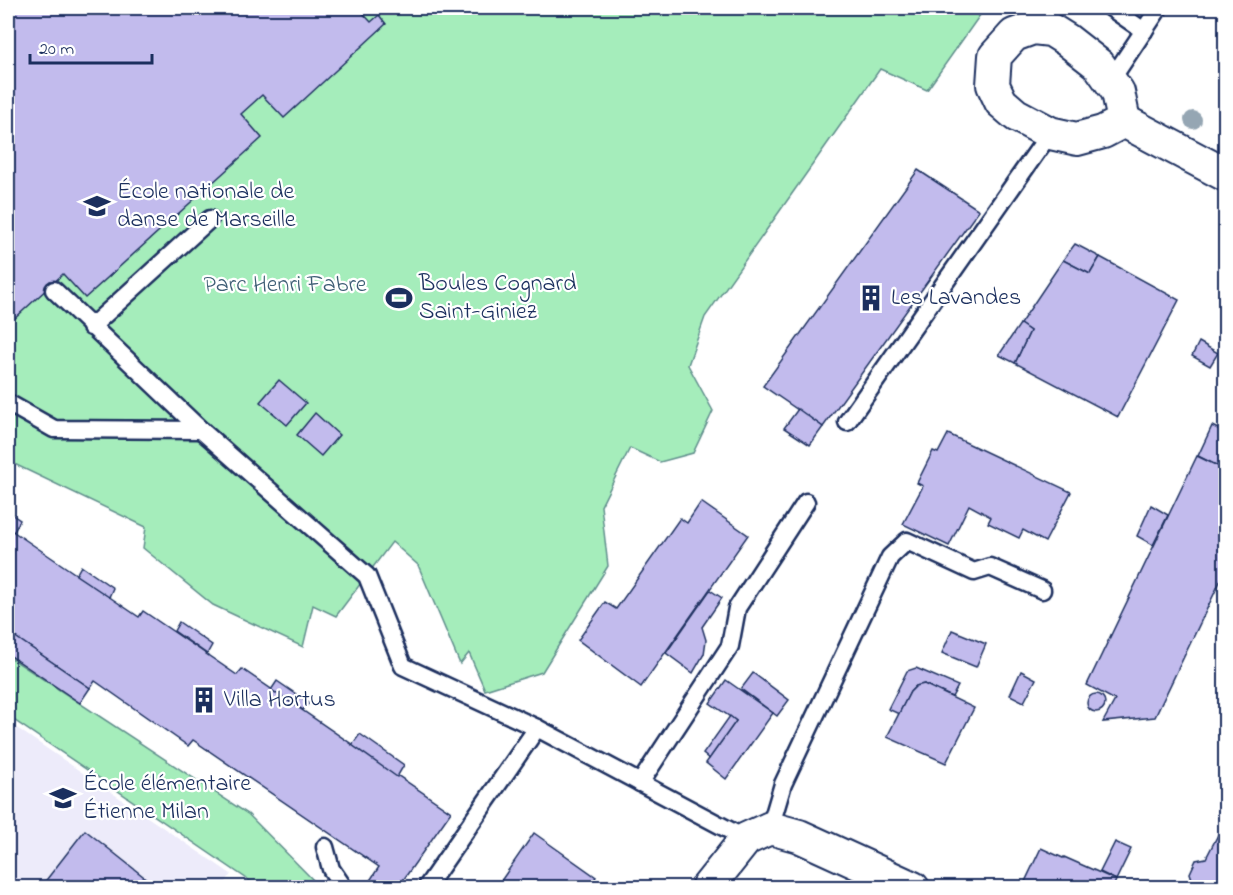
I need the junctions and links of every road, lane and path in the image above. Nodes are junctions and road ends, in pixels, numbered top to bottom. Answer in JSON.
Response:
{"nodes":[{"id":1,"x":1111,"y":8,"type":"edge"},
{"id":2,"x":1159,"y":8,"type":"edge"},
{"id":3,"x":1144,"y":31,"type":"junction"},
{"id":4,"x":1111,"y":80,"type":"junction"},
{"id":5,"x":1124,"y":121,"type":"junction"},
{"id":6,"x":1050,"y":134,"type":"junction"},
{"id":7,"x":1226,"y":175,"type":"edge"},
{"id":8,"x":210,"y":219,"type":"dead end"},
{"id":9,"x":54,"y":290,"type":"dead end"},
{"id":10,"x":91,"y":327,"type":"junction"},
{"id":11,"x":8,"y":403,"type":"edge"},
{"id":12,"x":847,"y":422,"type":"dead end"},
{"id":13,"x":201,"y":430,"type":"junction"},
{"id":14,"x":806,"y":502,"type":"dead end"},
{"id":15,"x":1042,"y":590,"type":"dead end"},
{"id":16,"x":537,"y":728,"type":"junction"},
{"id":17,"x":640,"y":783,"type":"junction"},
{"id":18,"x":758,"y":834,"type":"junction"},
{"id":19,"x":325,"y":847,"type":"dead end"},
{"id":20,"x":344,"y":888,"type":"edge"},
{"id":21,"x":426,"y":888,"type":"edge"},
{"id":22,"x":707,"y":888,"type":"edge"},
{"id":23,"x":913,"y":888,"type":"edge"}],
"edges":[{"from":1,"to":3,"type":"lane"},
{"from":2,"to":3,"type":"lane"},
{"from":3,"to":4,"type":"lane"},
{"from":4,"to":5,"type":"street"},
{"from":4,"to":6,"type":"street"},
{"from":5,"to":6,"type":"street"},
{"from":5,"to":7,"type":"street"},
{"from":6,"to":12,"type":"lane"},
{"from":8,"to":10,"type":"lane"},
{"from":9,"to":10,"type":"lane"},
{"from":10,"to":13,"type":"lane"},
{"from":11,"to":13,"type":"lane"},
{"from":13,"to":16,"type":"lane"},
{"from":14,"to":17,"type":"lane"},
{"from":15,"to":18,"type":"lane"},
{"from":16,"to":17,"type":"lane"},
{"from":16,"to":21,"type":"lane"},
{"from":17,"to":18,"type":"lane"},
{"from":18,"to":22,"type":"street"},
{"from":18,"to":23,"type":"street"},
{"from":19,"to":20,"type":"lane"}]}
